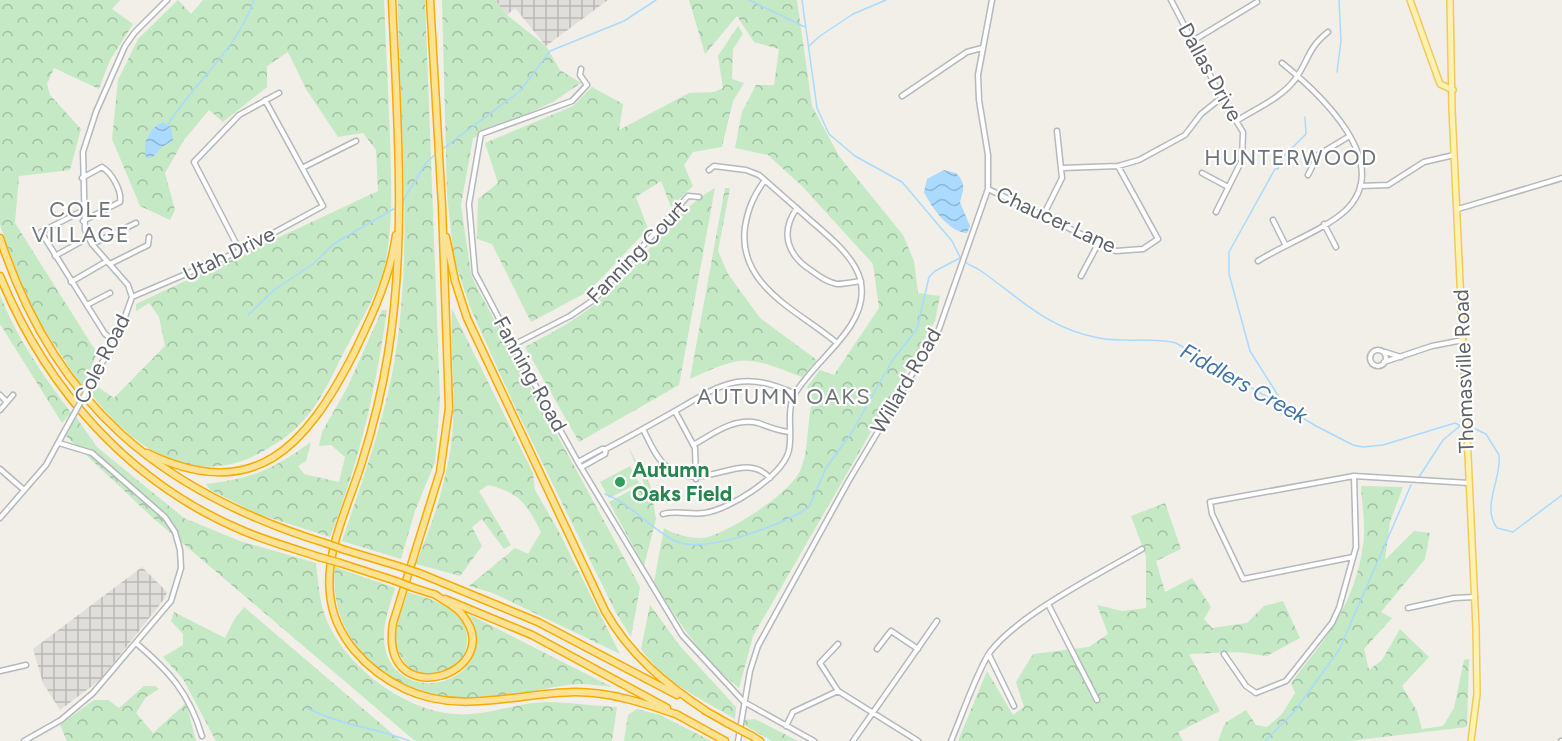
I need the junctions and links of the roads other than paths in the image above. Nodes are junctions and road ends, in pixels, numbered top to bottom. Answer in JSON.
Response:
{"nodes":[{"id":1,"x":167,"y":0,"type":"edge"},
{"id":2,"x":392,"y":0,"type":"edge"},
{"id":3,"x":430,"y":0,"type":"edge"},
{"id":4,"x":992,"y":0,"type":"edge"},
{"id":5,"x":1171,"y":0,"type":"edge"},
{"id":6,"x":1410,"y":0,"type":"edge"},
{"id":7,"x":1450,"y":0,"type":"edge"},
{"id":8,"x":1257,"y":2,"type":"dead end"},
{"id":9,"x":1328,"y":32,"type":"dead end"},
{"id":10,"x":1191,"y":42,"type":"junction"},
{"id":11,"x":982,"y":48,"type":"junction"},
{"id":12,"x":1282,"y":63,"type":"dead end"},
{"id":13,"x":580,"y":69,"type":"dead end"},
{"id":14,"x":1298,"y":75,"type":"junction"},
{"id":15,"x":1453,"y":90,"type":"junction"},
{"id":16,"x":279,"y":93,"type":"dead end"},
{"id":17,"x":902,"y":96,"type":"dead end"},
{"id":18,"x":1221,"y":98,"type":"junction"},
{"id":19,"x":265,"y":100,"type":"junction"},
{"id":20,"x":1238,"y":120,"type":"junction"},
{"id":21,"x":1058,"y":131,"type":"dead end"},
{"id":22,"x":1348,"y":137,"type":"junction"},
{"id":23,"x":356,"y":141,"type":"dead end"},
{"id":24,"x":1455,"y":155,"type":"junction"},
{"id":25,"x":1118,"y":166,"type":"junction"},
{"id":26,"x":304,"y":167,"type":"junction"},
{"id":27,"x":1062,"y":168,"type":"junction"},
{"id":28,"x":709,"y":170,"type":"dead end"},
{"id":29,"x":1202,"y":173,"type":"dead end"},
{"id":30,"x":1308,"y":175,"type":"dead end"},
{"id":31,"x":83,"y":177,"type":"junction"},
{"id":32,"x":1562,"y":178,"type":"edge"},
{"id":33,"x":765,"y":180,"type":"junction"},
{"id":34,"x":1360,"y":186,"type":"junction"},
{"id":35,"x":1228,"y":187,"type":"junction"},
{"id":36,"x":988,"y":189,"type":"junction"},
{"id":37,"x":400,"y":190,"type":"junction"},
{"id":38,"x":699,"y":196,"type":"dead end"},
{"id":39,"x":442,"y":206,"type":"junction"},
{"id":40,"x":796,"y":208,"type":"junction"},
{"id":41,"x":1458,"y":209,"type":"junction"},
{"id":42,"x":82,"y":211,"type":"junction"},
{"id":43,"x":1216,"y":212,"type":"dead end"},
{"id":44,"x":1043,"y":216,"type":"junction"},
{"id":45,"x":1273,"y":220,"type":"dead end"},
{"id":46,"x":83,"y":221,"type":"junction"},
{"id":47,"x":136,"y":223,"type":"dead end"},
{"id":48,"x":1324,"y":224,"type":"junction"},
{"id":49,"x":149,"y":237,"type":"dead end"},
{"id":50,"x":0,"y":238,"type":"edge"},
{"id":51,"x":82,"y":242,"type":"dead end"},
{"id":52,"x":92,"y":244,"type":"junction"},
{"id":53,"x":1098,"y":244,"type":"junction"},
{"id":54,"x":1285,"y":244,"type":"junction"},
{"id":55,"x":1336,"y":248,"type":"dead end"},
{"id":56,"x":240,"y":251,"type":"junction"},
{"id":57,"x":55,"y":255,"type":"junction"},
{"id":58,"x":1258,"y":261,"type":"dead end"},
{"id":59,"x":107,"y":262,"type":"junction"},
{"id":60,"x":0,"y":276,"type":"edge"},
{"id":61,"x":1081,"y":276,"type":"dead end"},
{"id":62,"x":861,"y":281,"type":"junction"},
{"id":63,"x":71,"y":282,"type":"junction"},
{"id":64,"x":110,"y":293,"type":"dead end"},
{"id":65,"x":132,"y":297,"type":"junction"},
{"id":66,"x":87,"y":305,"type":"junction"},
{"id":67,"x":114,"y":340,"type":"junction"},
{"id":68,"x":1463,"y":340,"type":"junction"},
{"id":69,"x":837,"y":343,"type":"junction"},
{"id":70,"x":513,"y":345,"type":"junction"},
{"id":71,"x":1383,"y":352,"type":"junction"},
{"id":72,"x":1402,"y":357,"type":"junction"},
{"id":73,"x":1384,"y":363,"type":"junction"},
{"id":74,"x":795,"y":394,"type":"junction"},
{"id":75,"x":0,"y":395,"type":"edge"},
{"id":76,"x":13,"y":395,"type":"dead end"},
{"id":77,"x":8,"y":402,"type":"junction"},
{"id":78,"x":0,"y":410,"type":"edge"},
{"id":79,"x":675,"y":411,"type":"junction"},
{"id":80,"x":643,"y":429,"type":"junction"},
{"id":81,"x":789,"y":432,"type":"junction"},
{"id":82,"x":59,"y":443,"type":"junction"},
{"id":83,"x":693,"y":445,"type":"junction"},
{"id":84,"x":136,"y":448,"type":"junction"},
{"id":85,"x":606,"y":449,"type":"junction"},
{"id":86,"x":578,"y":462,"type":"junction"},
{"id":87,"x":581,"y":467,"type":"junction"},
{"id":88,"x":0,"y":469,"type":"edge"},
{"id":89,"x":1354,"y":476,"type":"junction"},
{"id":90,"x":770,"y":478,"type":"junction"},
{"id":91,"x":696,"y":479,"type":"junction"},
{"id":92,"x":1468,"y":483,"type":"junction"},
{"id":93,"x":24,"y":490,"type":"junction"},
{"id":94,"x":663,"y":514,"type":"dead end"},
{"id":95,"x":0,"y":518,"type":"edge"},
{"id":96,"x":1142,"y":549,"type":"dead end"},
{"id":97,"x":1353,"y":557,"type":"junction"},
{"id":98,"x":434,"y":594,"type":"junction"},
{"id":99,"x":1475,"y":597,"type":"junction"},
{"id":100,"x":1048,"y":604,"type":"junction"},
{"id":101,"x":1408,"y":608,"type":"dead end"},
{"id":102,"x":937,"y":621,"type":"dead end"},
{"id":103,"x":135,"y":643,"type":"junction"},
{"id":104,"x":838,"y":644,"type":"dead end"},
{"id":105,"x":877,"y":648,"type":"dead end"},
{"id":106,"x":918,"y":649,"type":"junction"},
{"id":107,"x":989,"y":654,"type":"junction"},
{"id":108,"x":1224,"y":654,"type":"dead end"},
{"id":109,"x":26,"y":665,"type":"dead end"},
{"id":110,"x":0,"y":671,"type":"edge"},
{"id":111,"x":838,"y":691,"type":"junction"},
{"id":112,"x":1097,"y":700,"type":"dead end"},
{"id":113,"x":744,"y":702,"type":"junction"},
{"id":114,"x":1014,"y":706,"type":"dead end"},
{"id":115,"x":706,"y":711,"type":"junction"},
{"id":116,"x":872,"y":712,"type":"junction"},
{"id":117,"x":678,"y":715,"type":"junction"},
{"id":118,"x":786,"y":726,"type":"junction"},
{"id":119,"x":202,"y":736,"type":"dead end"},
{"id":120,"x":24,"y":741,"type":"edge"},
{"id":121,"x":725,"y":741,"type":"edge"},
{"id":122,"x":738,"y":741,"type":"edge"},
{"id":123,"x":760,"y":741,"type":"edge"},
{"id":124,"x":814,"y":741,"type":"edge"},
{"id":125,"x":853,"y":741,"type":"edge"},
{"id":126,"x":918,"y":741,"type":"edge"},
{"id":127,"x":951,"y":741,"type":"edge"},
{"id":128,"x":1471,"y":741,"type":"edge"}],
"edges":[{"from":1,"to":31,"type":"street","name":"Cole Road"},
{"from":2,"to":37,"type":"highway"},
{"from":3,"to":39,"type":"highway"},
{"from":4,"to":11,"type":"street","name":"Willard Road"},
{"from":5,"to":10,"type":"street","name":"Dallas Drive"},
{"from":6,"to":15,"type":"main road"},
{"from":7,"to":15,"type":"main road","name":"Thomasville Road"},
{"from":8,"to":10,"type":"street"},
{"from":9,"to":14,"type":"street"},
{"from":10,"to":18,"type":"street","name":"Dallas Drive"},
{"from":11,"to":17,"type":"street"},
{"from":11,"to":36,"type":"street","name":"Willard Road"},
{"from":12,"to":14,"type":"street"},
{"from":13,"to":70,"type":"street","name":"Fanning Road"},
{"from":14,"to":20,"type":"street"},
{"from":14,"to":22,"type":"street"},
{"from":15,"to":24,"type":"main road","name":"Thomasville Road"},
{"from":16,"to":19,"type":"street"},
{"from":18,"to":20,"type":"street","name":"Dallas Drive"},
{"from":18,"to":25,"type":"street"},
{"from":19,"to":26,"type":"street"},
{"from":19,"to":56,"type":"street"},
{"from":20,"to":35,"type":"street","name":"Dallas Drive"},
{"from":21,"to":27,"type":"street"},
{"from":22,"to":30,"type":"street"},
{"from":22,"to":34,"type":"street"},
{"from":23,"to":26,"type":"street"},
{"from":24,"to":34,"type":"street"},
{"from":24,"to":41,"type":"main road","name":"Thomasville Road"},
{"from":25,"to":27,"type":"street"},
{"from":25,"to":53,"type":"street","name":"Chaucer Lane"},
{"from":26,"to":56,"type":"street","name":"Utah Drive"},
{"from":27,"to":44,"type":"street"},
{"from":28,"to":33,"type":"street"},
{"from":29,"to":35,"type":"street"},
{"from":31,"to":42,"type":"street","name":"Cole Road"},
{"from":31,"to":46,"type":"street"},
{"from":32,"to":41,"type":"street"},
{"from":33,"to":40,"type":"street"},
{"from":33,"to":69,"type":"street"},
{"from":34,"to":48,"type":"street"},
{"from":35,"to":43,"type":"street","name":"Dallas Drive"},
{"from":36,"to":44,"type":"street","name":"Chaucer Lane"},
{"from":36,"to":113,"type":"street","name":"Willard Road"},
{"from":37,"to":84,"type":"highway"},
{"from":37,"to":117,"type":"highway"},
{"from":38,"to":70,"type":"street","name":"Fanning Court"},
{"from":39,"to":98,"type":"highway"},
{"from":39,"to":115,"type":"highway"},
{"from":40,"to":62,"type":"street"},
{"from":40,"to":62,"type":"street"},
{"from":41,"to":68,"type":"main road","name":"Thomasville Road"},
{"from":42,"to":46,"type":"street","name":"Cole Road"},
{"from":42,"to":57,"type":"street"},
{"from":44,"to":53,"type":"street","name":"Chaucer Lane"},
{"from":45,"to":54,"type":"street"},
{"from":46,"to":52,"type":"street","name":"Cole Road"},
{"from":47,"to":52,"type":"street"},
{"from":48,"to":54,"type":"street"},
{"from":48,"to":55,"type":"street"},
{"from":49,"to":59,"type":"street"},
{"from":50,"to":84,"type":"highway"},
{"from":51,"to":57,"type":"street"},
{"from":52,"to":59,"type":"street","name":"Cole Road"},
{"from":53,"to":61,"type":"street"},
{"from":54,"to":58,"type":"street"},
{"from":56,"to":65,"type":"street","name":"Utah Drive"},
{"from":57,"to":63,"type":"street"},
{"from":59,"to":63,"type":"street"},
{"from":59,"to":65,"type":"street","name":"Cole Road"},
{"from":60,"to":98,"type":"highway","bridge":true},
{"from":62,"to":69,"type":"street"},
{"from":63,"to":66,"type":"street"},
{"from":64,"to":66,"type":"street"},
{"from":65,"to":67,"type":"street","name":"Cole Road"},
{"from":66,"to":67,"type":"street"},
{"from":67,"to":82,"type":"street","name":"Cole Road","bridge":true},
{"from":68,"to":72,"type":"street"},
{"from":68,"to":92,"type":"main road","name":"Thomasville Road"},
{"from":69,"to":74,"type":"street"},
{"from":70,"to":86,"type":"street","name":"Fanning Road"},
{"from":71,"to":72,"type":"street"},
{"from":71,"to":73,"type":"street"},
{"from":71,"to":73,"type":"street"},
{"from":72,"to":73,"type":"street"},
{"from":74,"to":79,"type":"street"},
{"from":74,"to":81,"type":"street"},
{"from":75,"to":77,"type":"street"},
{"from":76,"to":77,"type":"street"},
{"from":77,"to":78,"type":"street"},
{"from":79,"to":80,"type":"street"},
{"from":79,"to":83,"type":"street"},
{"from":80,"to":85,"type":"street"},
{"from":80,"to":91,"type":"street"},
{"from":81,"to":83,"type":"street"},
{"from":81,"to":90,"type":"street"},
{"from":82,"to":93,"type":"street","name":"Cole Road"},
{"from":82,"to":103,"type":"street"},
{"from":83,"to":91,"type":"street"},
{"from":84,"to":115,"type":"highway","bridge":true},
{"from":85,"to":86,"type":"street"},
{"from":85,"to":87,"type":"street"},
{"from":86,"to":87,"type":"street","name":"Fanning Road"},
{"from":87,"to":113,"type":"street","name":"Fanning Road"},
{"from":88,"to":93,"type":"street"},
{"from":89,"to":92,"type":"street"},
{"from":89,"to":97,"type":"street"},
{"from":89,"to":97,"type":"street"},
{"from":90,"to":91,"type":"street"},
{"from":90,"to":94,"type":"street"},
{"from":92,"to":99,"type":"main road","name":"Thomasville Road"},
{"from":93,"to":95,"type":"street","name":"Cole Road"},
{"from":96,"to":100,"type":"street"},
{"from":97,"to":108,"type":"street"},
{"from":98,"to":117,"type":"highway"},
{"from":99,"to":101,"type":"street"},
{"from":99,"to":128,"type":"main road","name":"Thomasville Road"},
{"from":100,"to":107,"type":"street"},
{"from":100,"to":112,"type":"street"},
{"from":102,"to":106,"type":"street"},
{"from":103,"to":119,"type":"street"},
{"from":103,"to":120,"type":"street"},
{"from":104,"to":111,"type":"street"},
{"from":105,"to":106,"type":"street"},
{"from":106,"to":116,"type":"street"},
{"from":107,"to":114,"type":"street"},
{"from":107,"to":127,"type":"street"},
{"from":109,"to":110,"type":"street"},
{"from":111,"to":116,"type":"street"},
{"from":111,"to":118,"type":"street"},
{"from":113,"to":118,"type":"street","name":"Fanning Road"},
{"from":113,"to":122,"type":"street","name":"Willard Road"},
{"from":115,"to":123,"type":"highway","bridge":true},
{"from":116,"to":125,"type":"street"},
{"from":116,"to":126,"type":"street"},
{"from":117,"to":121,"type":"highway"},
{"from":118,"to":124,"type":"street","name":"Fanning Road"}]}
